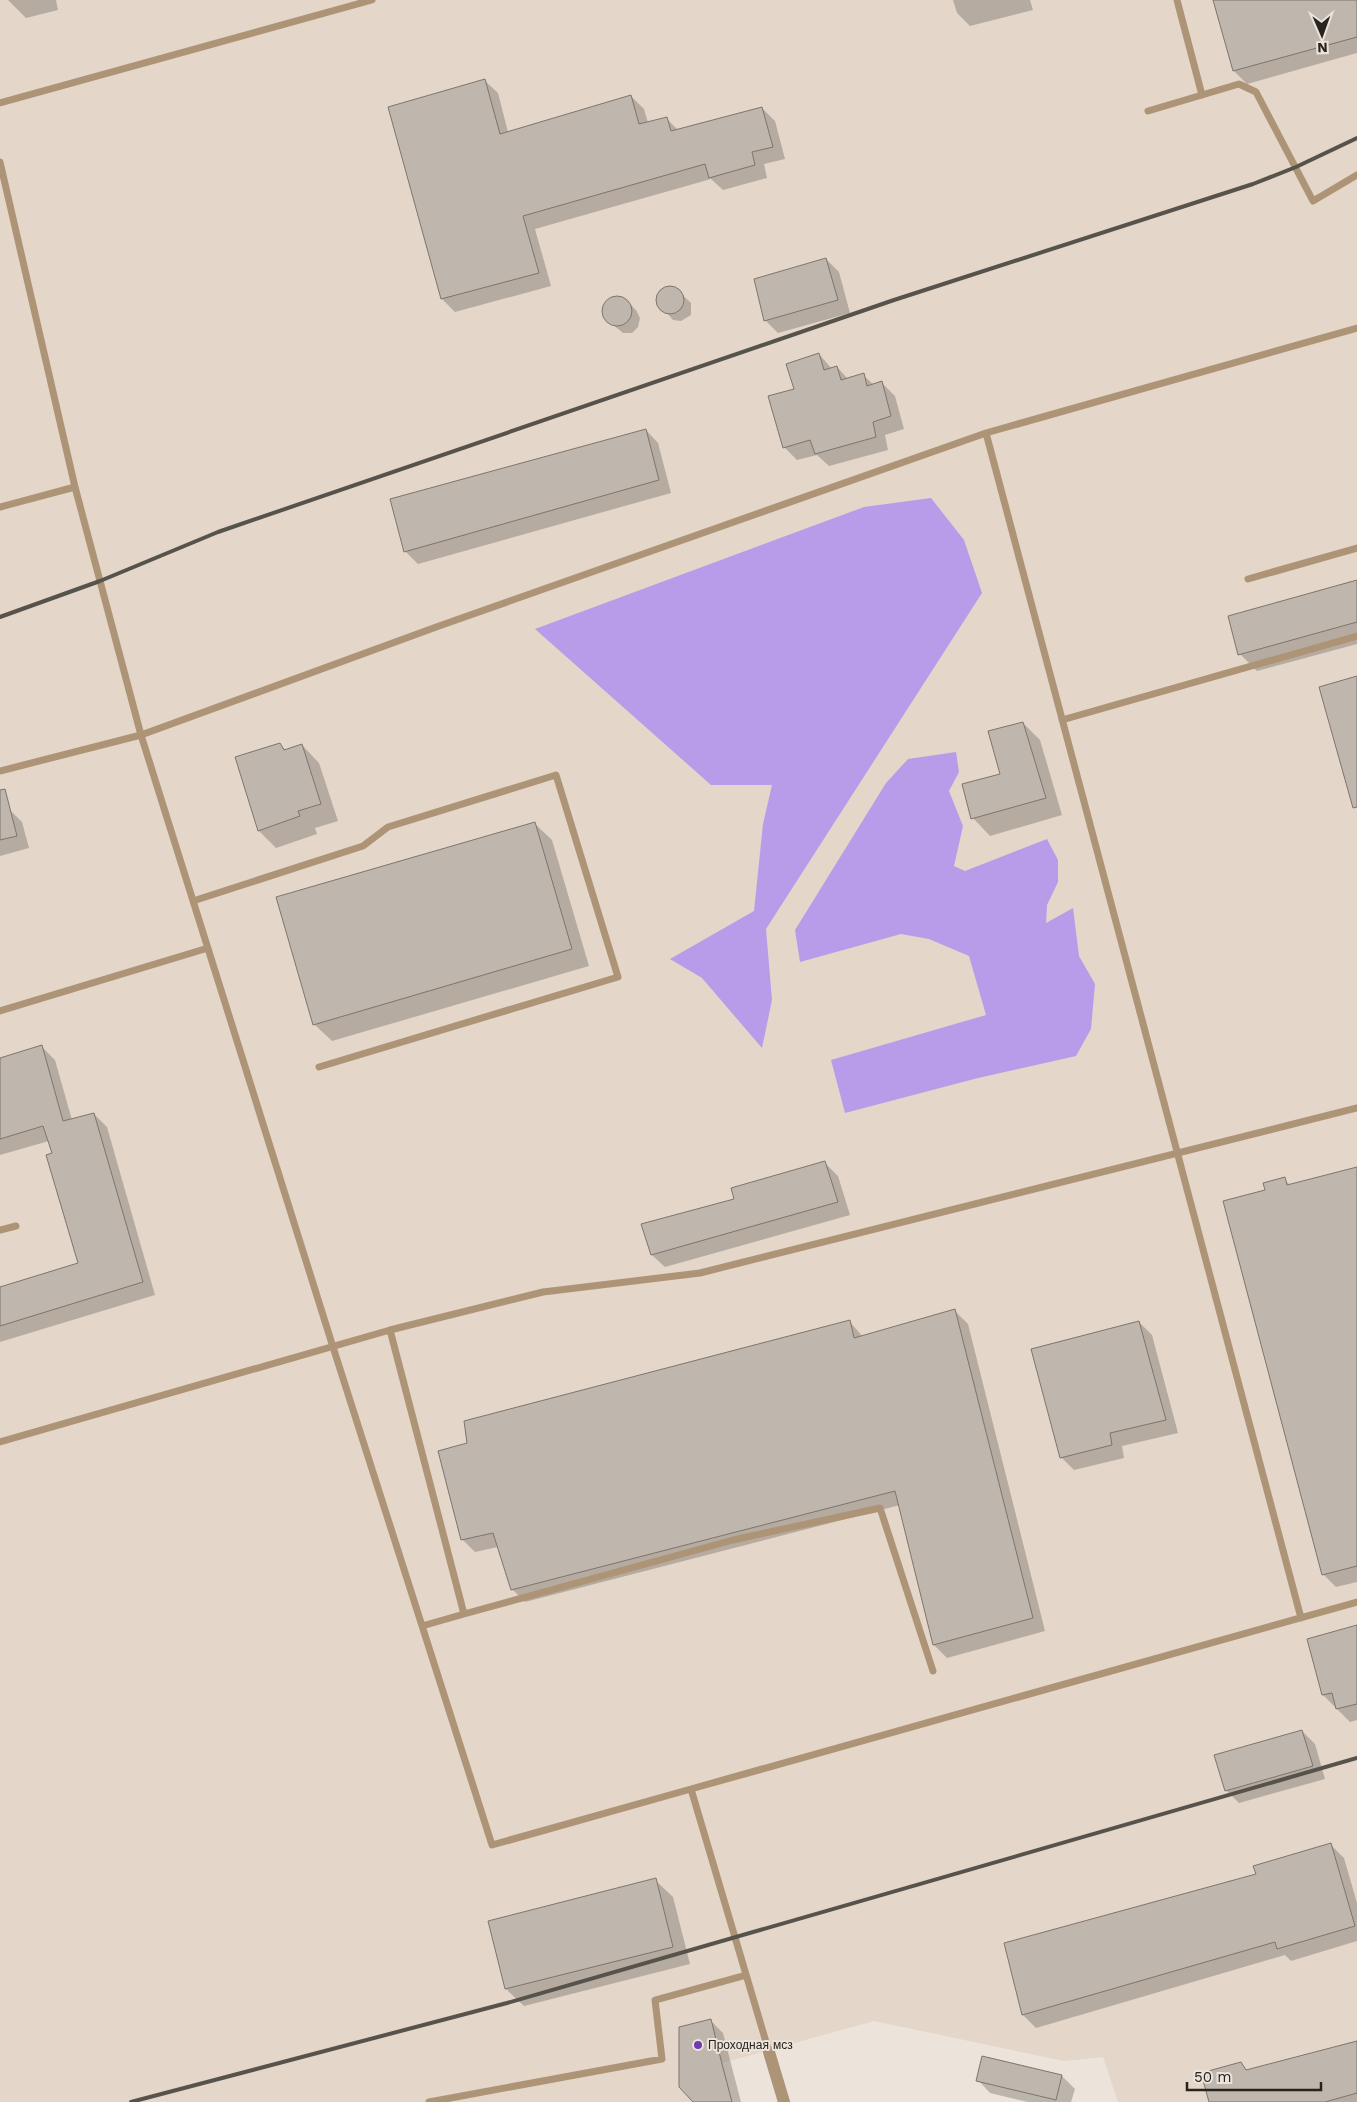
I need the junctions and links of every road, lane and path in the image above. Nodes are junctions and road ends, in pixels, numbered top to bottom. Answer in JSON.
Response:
{"nodes":[{"id":1,"x":372,"y":0,"type":"edge"},
{"id":2,"x":1177,"y":0,"type":"edge"},
{"id":3,"x":1202,"y":95,"type":"junction"},
{"id":4,"x":0,"y":103,"type":"edge"},
{"id":5,"x":1148,"y":111,"type":"dead end"},
{"id":6,"x":0,"y":162,"type":"edge"},
{"id":7,"x":1357,"y":175,"type":"edge"},
{"id":8,"x":1357,"y":328,"type":"edge"},
{"id":9,"x":986,"y":433,"type":"junction"},
{"id":10,"x":75,"y":487,"type":"junction"},
{"id":11,"x":0,"y":507,"type":"edge"},
{"id":12,"x":1357,"y":548,"type":"edge"},
{"id":13,"x":1248,"y":579,"type":"dead end"},
{"id":14,"x":1357,"y":636,"type":"edge"},
{"id":15,"x":1062,"y":720,"type":"junction"},
{"id":16,"x":141,"y":735,"type":"junction"},
{"id":17,"x":0,"y":770,"type":"edge"},
{"id":18,"x":193,"y":901,"type":"junction"},
{"id":19,"x":208,"y":948,"type":"junction"},
{"id":20,"x":0,"y":1012,"type":"edge"},
{"id":21,"x":319,"y":1067,"type":"dead end"},
{"id":22,"x":1357,"y":1108,"type":"edge"},
{"id":23,"x":1178,"y":1154,"type":"junction"},
{"id":24,"x":16,"y":1226,"type":"dead end"},
{"id":25,"x":0,"y":1230,"type":"edge"},
{"id":26,"x":390,"y":1330,"type":"junction"},
{"id":27,"x":332,"y":1348,"type":"junction"},
{"id":28,"x":0,"y":1442,"type":"edge"},
{"id":29,"x":1357,"y":1602,"type":"edge"},
{"id":30,"x":464,"y":1614,"type":"junction"},
{"id":31,"x":1301,"y":1618,"type":"junction"},
{"id":32,"x":422,"y":1626,"type":"junction"},
{"id":33,"x":933,"y":1671,"type":"dead end"},
{"id":34,"x":691,"y":1789,"type":"junction"},
{"id":35,"x":746,"y":1975,"type":"junction"},
{"id":36,"x":769,"y":2052,"type":"joint"},
{"id":37,"x":429,"y":2102,"type":"edge"},
{"id":38,"x":784,"y":2102,"type":"edge"}],
"edges":[{"from":1,"to":4,"type":"lane"},
{"from":2,"to":3,"type":"lane"},
{"from":3,"to":5,"type":"lane"},
{"from":3,"to":7,"type":"lane"},
{"from":6,"to":10,"type":"lane"},
{"from":8,"to":9,"type":"lane"},
{"from":9,"to":15,"type":"lane"},
{"from":9,"to":16,"type":"lane"},
{"from":10,"to":11,"type":"lane"},
{"from":10,"to":16,"type":"lane"},
{"from":12,"to":13,"type":"lane"},
{"from":14,"to":15,"type":"lane"},
{"from":15,"to":23,"type":"lane"},
{"from":16,"to":17,"type":"lane"},
{"from":16,"to":18,"type":"lane"},
{"from":18,"to":19,"type":"lane"},
{"from":18,"to":21,"type":"lane"},
{"from":19,"to":20,"type":"lane"},
{"from":19,"to":27,"type":"lane"},
{"from":22,"to":23,"type":"lane"},
{"from":23,"to":26,"type":"lane"},
{"from":23,"to":31,"type":"lane"},
{"from":24,"to":25,"type":"lane"},
{"from":26,"to":27,"type":"lane"},
{"from":26,"to":30,"type":"lane"},
{"from":27,"to":28,"type":"lane"},
{"from":27,"to":32,"type":"lane"},
{"from":29,"to":31,"type":"lane"},
{"from":30,"to":32,"type":"lane"},
{"from":30,"to":33,"type":"lane"},
{"from":31,"to":34,"type":"lane"},
{"from":32,"to":34,"type":"lane"},
{"from":34,"to":35,"type":"lane"},
{"from":35,"to":36,"type":"lane"},
{"from":35,"to":37,"type":"lane"},
{"from":36,"to":38,"type":"street"}]}
